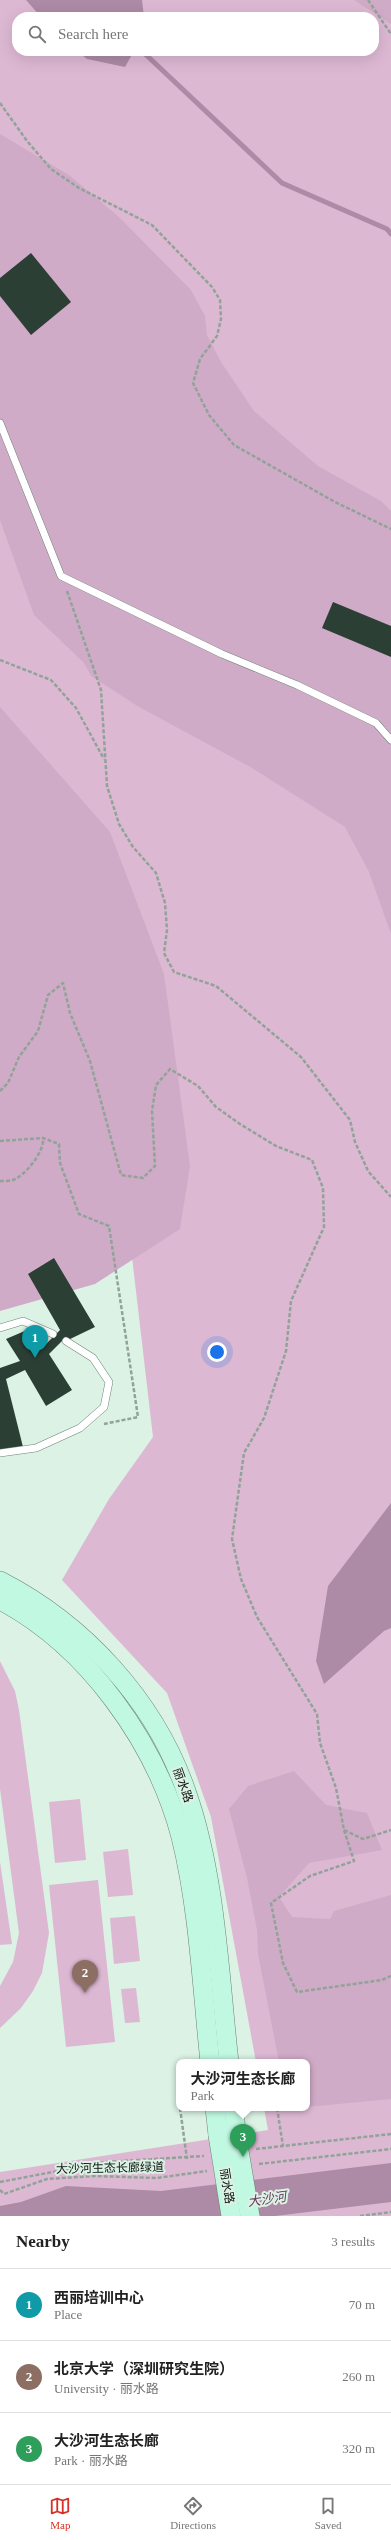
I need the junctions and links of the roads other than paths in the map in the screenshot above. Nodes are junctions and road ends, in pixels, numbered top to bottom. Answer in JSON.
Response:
{"nodes":[{"id":1,"x":0,"y":423,"type":"edge"},
{"id":2,"x":391,"y":740,"type":"edge"},
{"id":3,"x":0,"y":1328,"type":"edge"},
{"id":4,"x":52,"y":1334,"type":"dead end"},
{"id":5,"x":66,"y":1341,"type":"dead end"},
{"id":6,"x":0,"y":1453,"type":"edge"},
{"id":7,"x":0,"y":1581,"type":"edge"},
{"id":8,"x":0,"y":1600,"type":"edge"},
{"id":9,"x":210,"y":2059,"type":"edge"},
{"id":10,"x":228,"y":2059,"type":"edge"},
{"id":11,"x":216,"y":2111,"type":"edge"},
{"id":12,"x":233,"y":2111,"type":"edge"},
{"id":13,"x":227,"y":2134,"type":"junction"},
{"id":14,"x":231,"y":2216,"type":"edge"},
{"id":15,"x":250,"y":2216,"type":"edge"}],
"edges":[{"from":1,"to":2,"type":"lane"},
{"from":3,"to":4,"type":"lane"},
{"from":5,"to":6,"type":"lane"},
{"from":7,"to":10,"type":"main road","name":"丽水路"},
{"from":8,"to":9,"type":"main road","name":"丽水路"},
{"from":11,"to":13,"type":"main road","name":"丽水路"},
{"from":12,"to":13,"type":"main road","name":"丽水路"},
{"from":13,"to":14,"type":"main road","name":"丽水路","bridge":true},
{"from":13,"to":15,"type":"main road","name":"丽水路","bridge":true}]}
